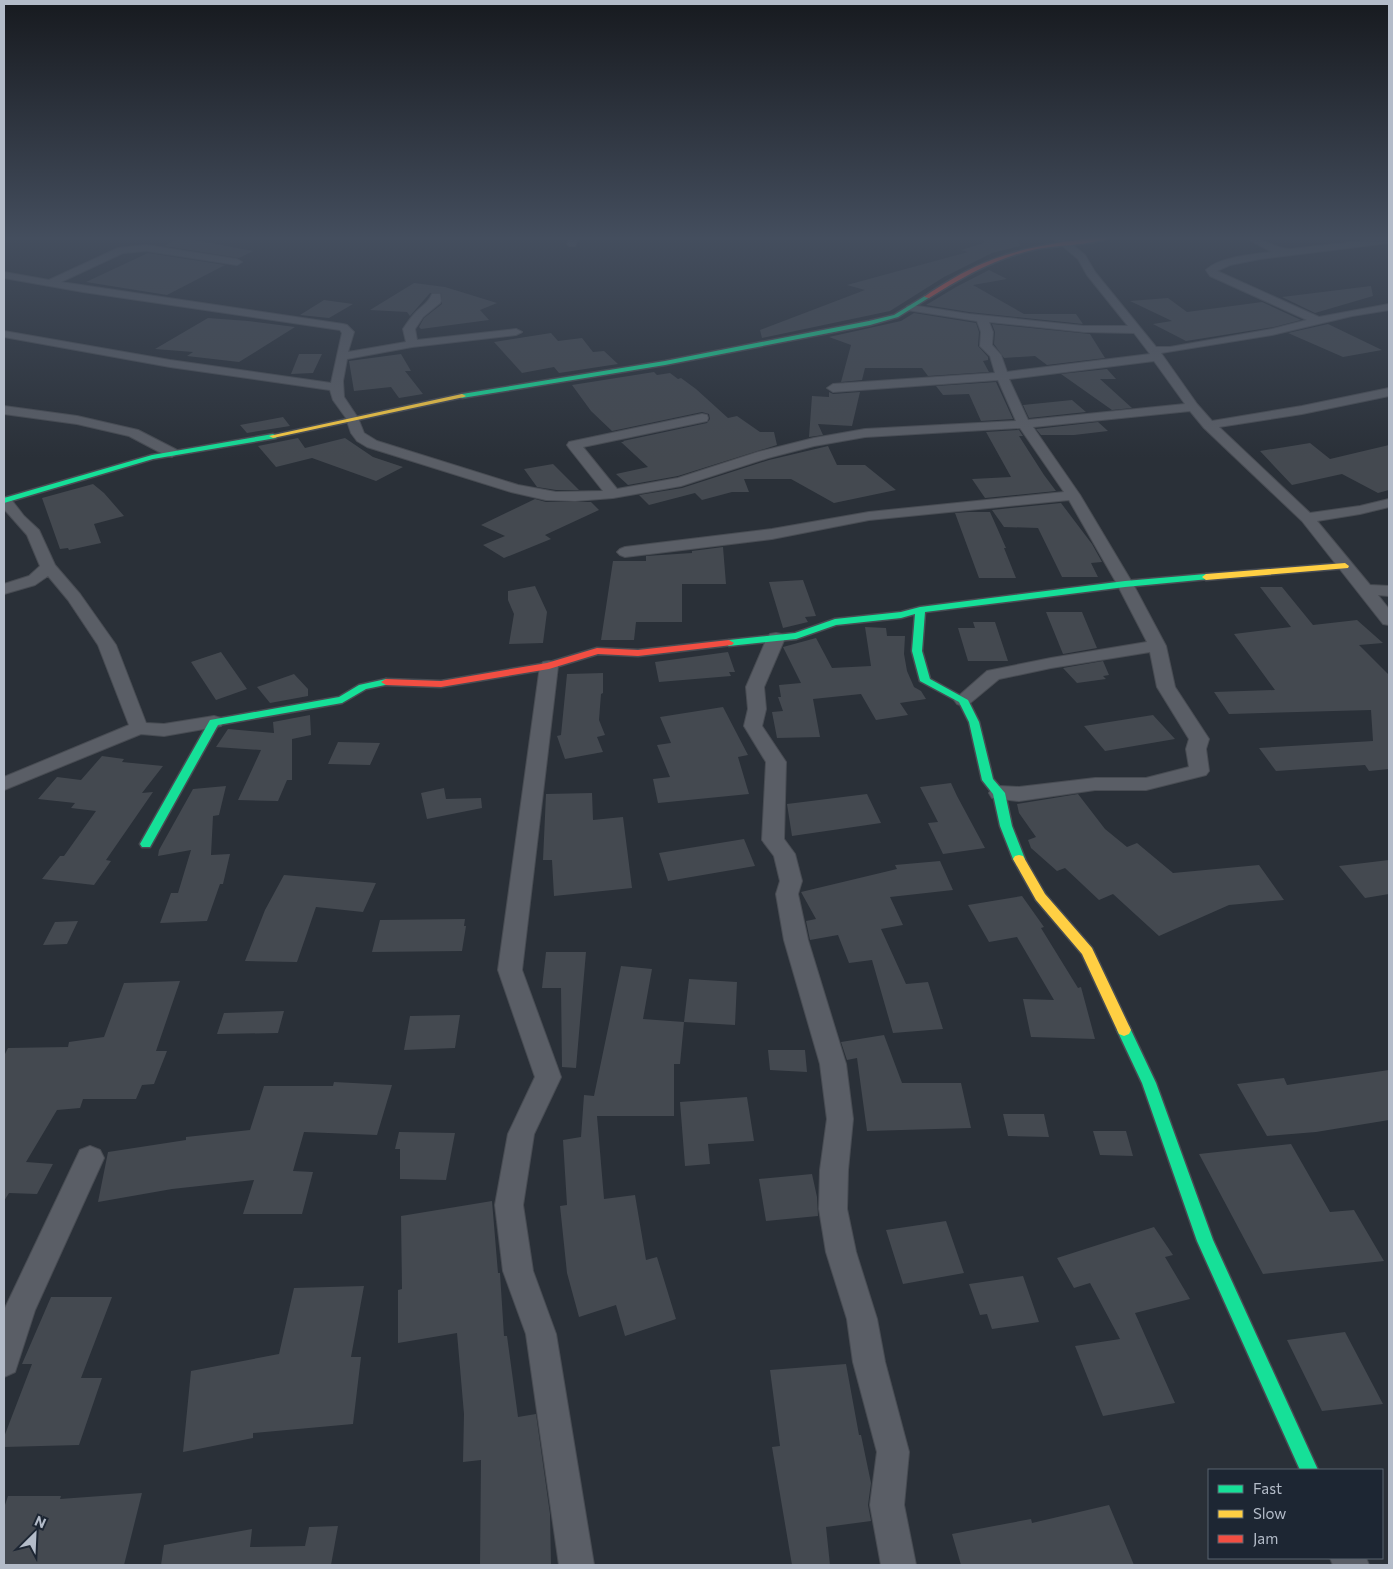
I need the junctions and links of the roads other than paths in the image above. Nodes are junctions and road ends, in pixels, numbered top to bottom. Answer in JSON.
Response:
{"nodes":[{"id":1,"x":233,"y":311,"type":"edge"},
{"id":2,"x":424,"y":311,"type":"edge"},
{"id":3,"x":905,"y":311,"type":"edge"},
{"id":4,"x":932,"y":311,"type":"edge"},
{"id":5,"x":1123,"y":311,"type":"edge"},
{"id":6,"x":1296,"y":311,"type":"edge"},
{"id":7,"x":1368,"y":311,"type":"edge"},
{"id":8,"x":982,"y":319,"type":"junction"},
{"id":9,"x":1318,"y":321,"type":"junction"},
{"id":10,"x":1138,"y":330,"type":"junction"},
{"id":11,"x":516,"y":332,"type":"dead end"},
{"id":12,"x":4,"y":334,"type":"edge"},
{"id":13,"x":412,"y":344,"type":"junction"},
{"id":14,"x":1155,"y":354,"type":"junction"},
{"id":15,"x":341,"y":357,"type":"junction"},
{"id":16,"x":1002,"y":376,"type":"junction"},
{"id":17,"x":337,"y":387,"type":"junction"},
{"id":18,"x":833,"y":388,"type":"dead end"},
{"id":19,"x":1389,"y":392,"type":"edge"},
{"id":20,"x":1193,"y":407,"type":"junction"},
{"id":21,"x":4,"y":410,"type":"edge"},
{"id":22,"x":702,"y":418,"type":"dead end"},
{"id":23,"x":352,"y":419,"type":"junction"},
{"id":24,"x":1024,"y":424,"type":"junction"},
{"id":25,"x":1210,"y":425,"type":"junction"},
{"id":26,"x":172,"y":453,"type":"junction"},
{"id":27,"x":613,"y":494,"type":"junction"},
{"id":28,"x":1073,"y":495,"type":"junction"},
{"id":29,"x":4,"y":501,"type":"edge"},
{"id":30,"x":1389,"y":503,"type":"edge"},
{"id":31,"x":1307,"y":518,"type":"junction"},
{"id":32,"x":626,"y":552,"type":"dead end"},
{"id":33,"x":48,"y":566,"type":"junction"},
{"id":34,"x":1346,"y":566,"type":"junction"},
{"id":35,"x":1124,"y":584,"type":"junction"},
{"id":36,"x":4,"y":589,"type":"edge"},
{"id":37,"x":1367,"y":590,"type":"junction"},
{"id":38,"x":1389,"y":591,"type":"edge"},
{"id":39,"x":920,"y":610,"type":"junction"},
{"id":40,"x":1389,"y":620,"type":"edge"},
{"id":41,"x":776,"y":638,"type":"junction"},
{"id":42,"x":1157,"y":646,"type":"junction"},
{"id":43,"x":549,"y":666,"type":"junction"},
{"id":44,"x":963,"y":700,"type":"junction"},
{"id":45,"x":214,"y":722,"type":"junction"},
{"id":46,"x":139,"y":728,"type":"junction"},
{"id":47,"x":4,"y":784,"type":"edge"},
{"id":48,"x":999,"y":793,"type":"junction"},
{"id":49,"x":146,"y":844,"type":"dead end"},
{"id":50,"x":90,"y":1158,"type":"dead end"},
{"id":51,"x":4,"y":1361,"type":"edge"},
{"id":52,"x":1309,"y":1469,"type":"edge"},
{"id":53,"x":577,"y":1565,"type":"edge"},
{"id":54,"x":900,"y":1565,"type":"edge"}],
"edges":[{"from":1,"to":15,"type":"street"},
{"from":2,"to":13,"type":"street"},
{"from":3,"to":23,"type":"street"},
{"from":4,"to":8,"type":"street"},
{"from":5,"to":10,"type":"street"},
{"from":6,"to":9,"type":"street"},
{"from":7,"to":9,"type":"street"},
{"from":8,"to":10,"type":"street"},
{"from":8,"to":16,"type":"street"},
{"from":9,"to":14,"type":"street"},
{"from":10,"to":14,"type":"street"},
{"from":11,"to":13,"type":"street"},
{"from":12,"to":17,"type":"street"},
{"from":13,"to":15,"type":"street"},
{"from":14,"to":16,"type":"street"},
{"from":14,"to":20,"type":"street"},
{"from":15,"to":17,"type":"street"},
{"from":16,"to":18,"type":"street"},
{"from":16,"to":24,"type":"street"},
{"from":17,"to":23,"type":"street"},
{"from":19,"to":25,"type":"street"},
{"from":20,"to":24,"type":"street"},
{"from":20,"to":25,"type":"street"},
{"from":21,"to":26,"type":"street"},
{"from":22,"to":27,"type":"street"},
{"from":23,"to":26,"type":"street"},
{"from":23,"to":27,"type":"street"},
{"from":24,"to":27,"type":"street"},
{"from":24,"to":28,"type":"street"},
{"from":25,"to":31,"type":"street"},
{"from":26,"to":29,"type":"street"},
{"from":28,"to":32,"type":"street"},
{"from":28,"to":35,"type":"street"},
{"from":29,"to":33,"type":"street"},
{"from":30,"to":31,"type":"street"},
{"from":31,"to":34,"type":"street"},
{"from":33,"to":36,"type":"street"},
{"from":33,"to":46,"type":"street"},
{"from":34,"to":35,"type":"street"},
{"from":34,"to":37,"type":"street"},
{"from":35,"to":39,"type":"street"},
{"from":35,"to":42,"type":"street"},
{"from":37,"to":38,"type":"street"},
{"from":37,"to":40,"type":"street"},
{"from":39,"to":41,"type":"street"},
{"from":39,"to":44,"type":"street"},
{"from":41,"to":43,"type":"street"},
{"from":41,"to":54,"type":"street"},
{"from":42,"to":44,"type":"street"},
{"from":42,"to":48,"type":"street"},
{"from":43,"to":45,"type":"street"},
{"from":43,"to":53,"type":"street"},
{"from":44,"to":48,"type":"street"},
{"from":45,"to":46,"type":"street"},
{"from":45,"to":49,"type":"street"},
{"from":46,"to":47,"type":"street"},
{"from":48,"to":52,"type":"street"},
{"from":50,"to":51,"type":"street"}]}
